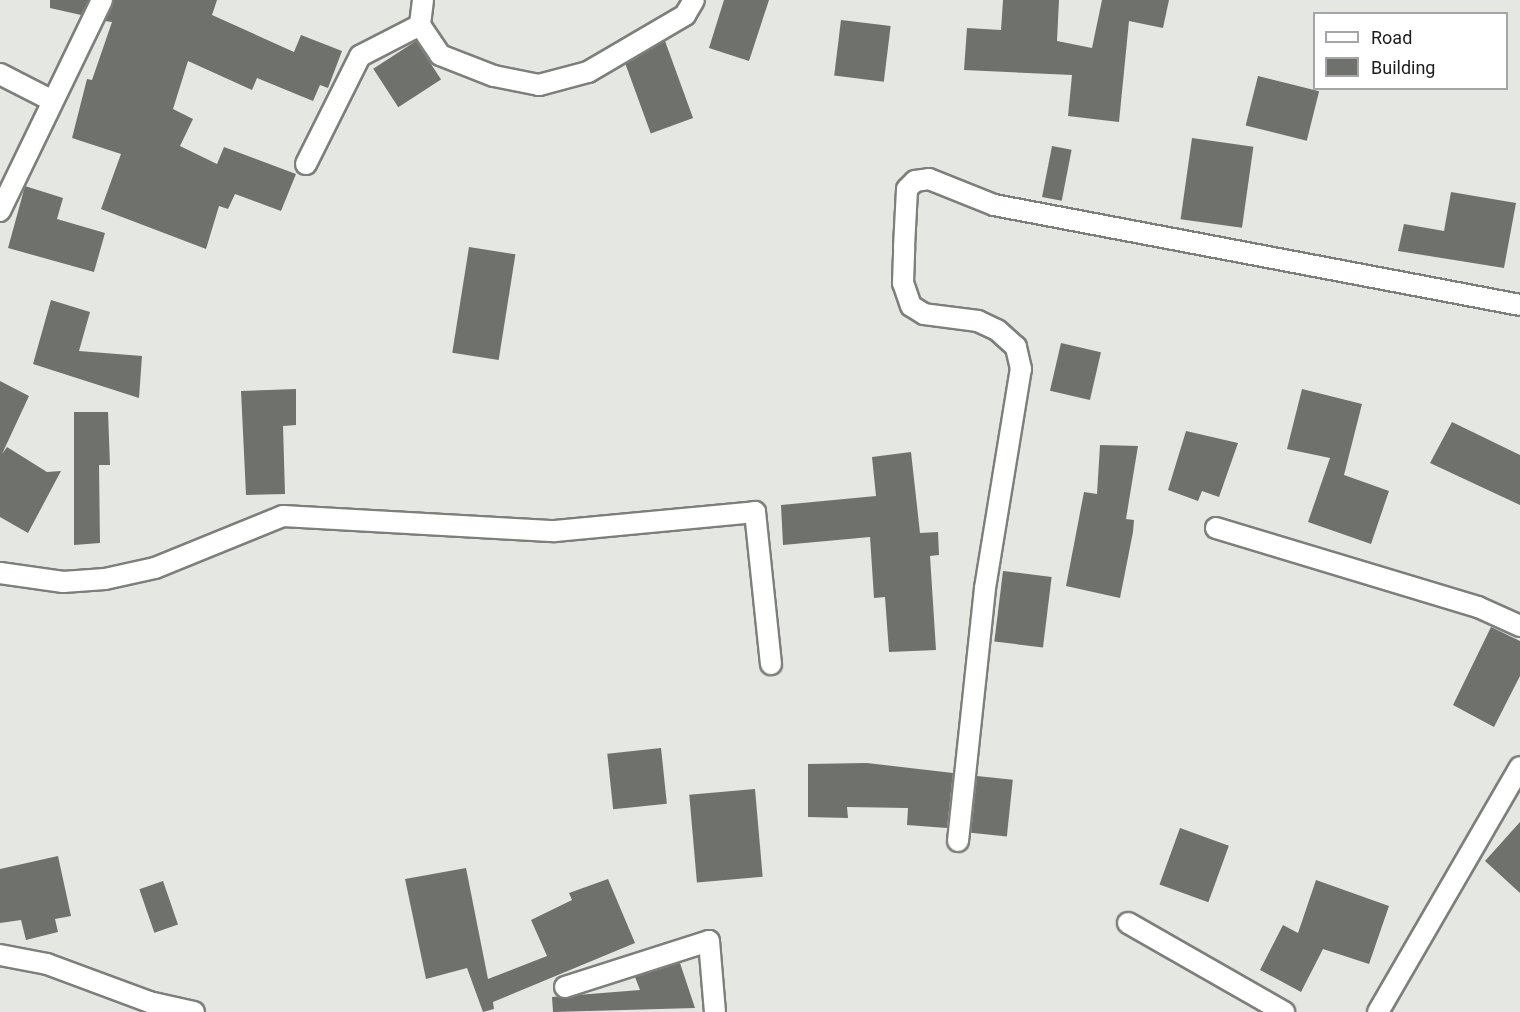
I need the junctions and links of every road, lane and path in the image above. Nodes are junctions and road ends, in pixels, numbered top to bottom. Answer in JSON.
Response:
{"nodes":[{"id":1,"x":102,"y":0,"type":"edge"},
{"id":2,"x":423,"y":0,"type":"edge"},
{"id":3,"x":694,"y":0,"type":"edge"},
{"id":4,"x":420,"y":25,"type":"junction"},
{"id":5,"x":0,"y":74,"type":"edge"},
{"id":6,"x":53,"y":101,"type":"junction"},
{"id":7,"x":306,"y":164,"type":"dead end"},
{"id":8,"x":0,"y":211,"type":"edge"},
{"id":9,"x":1520,"y":305,"type":"edge"},
{"id":10,"x":1216,"y":528,"type":"dead end"},
{"id":11,"x":0,"y":573,"type":"edge"},
{"id":12,"x":1520,"y":626,"type":"edge"},
{"id":13,"x":771,"y":664,"type":"dead end"},
{"id":14,"x":1520,"y":768,"type":"edge"},
{"id":15,"x":958,"y":841,"type":"dead end"},
{"id":16,"x":1128,"y":923,"type":"dead end"},
{"id":17,"x":0,"y":955,"type":"edge"},
{"id":18,"x":566,"y":987,"type":"dead end"},
{"id":19,"x":194,"y":1012,"type":"edge"},
{"id":20,"x":715,"y":1012,"type":"edge"},
{"id":21,"x":1284,"y":1012,"type":"edge"},
{"id":22,"x":1378,"y":1012,"type":"edge"}],
"edges":[{"from":1,"to":6,"type":"street"},
{"from":2,"to":4,"type":"street"},
{"from":3,"to":4,"type":"street"},
{"from":4,"to":7,"type":"street"},
{"from":5,"to":6,"type":"street"},
{"from":6,"to":8,"type":"street"},
{"from":9,"to":15,"type":"street"},
{"from":10,"to":12,"type":"street"},
{"from":11,"to":13,"type":"street"},
{"from":14,"to":22,"type":"street"},
{"from":16,"to":21,"type":"street"},
{"from":17,"to":19,"type":"street"},
{"from":18,"to":20,"type":"street"}]}
